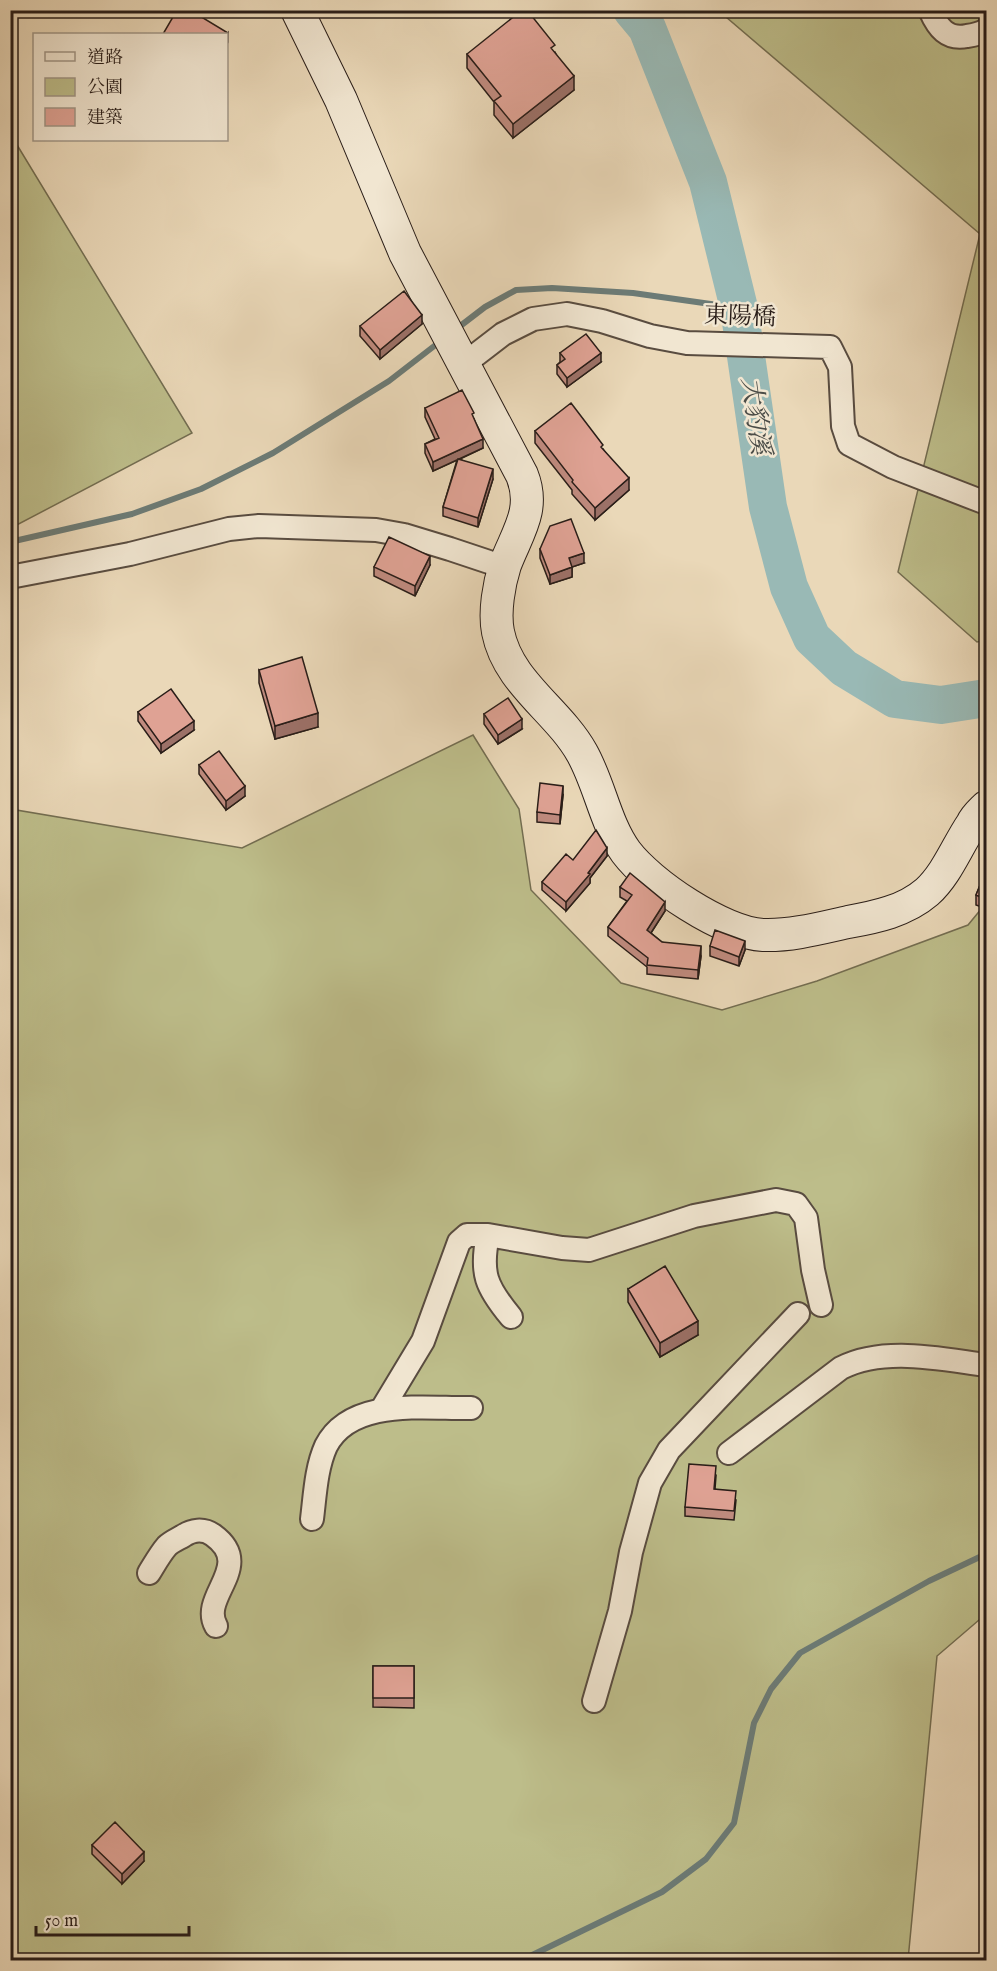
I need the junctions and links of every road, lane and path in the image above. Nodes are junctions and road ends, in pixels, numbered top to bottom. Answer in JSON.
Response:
{"nodes":[{"id":1,"x":297,"y":10,"type":"edge"},
{"id":2,"x":930,"y":10,"type":"edge"},
{"id":3,"x":987,"y":30,"type":"edge"},
{"id":4,"x":453,"y":345,"type":"junction"},
{"id":5,"x":987,"y":503,"type":"edge"},
{"id":6,"x":504,"y":567,"type":"junction"},
{"id":7,"x":10,"y":577,"type":"edge"},
{"id":8,"x":987,"y":807,"type":"edge"},
{"id":9,"x":488,"y":1235,"type":"junction"},
{"id":10,"x":821,"y":1305,"type":"dead end"},
{"id":11,"x":798,"y":1314,"type":"dead end"},
{"id":12,"x":511,"y":1317,"type":"dead end"},
{"id":13,"x":987,"y":1365,"type":"edge"},
{"id":14,"x":471,"y":1408,"type":"dead end"},
{"id":15,"x":382,"y":1409,"type":"junction"},
{"id":16,"x":729,"y":1453,"type":"dead end"},
{"id":17,"x":312,"y":1519,"type":"dead end"},
{"id":18,"x":148,"y":1573,"type":"dead end"},
{"id":19,"x":216,"y":1626,"type":"dead end"},
{"id":20,"x":594,"y":1701,"type":"dead end"}],
"edges":[{"from":1,"to":4,"type":"street"},
{"from":2,"to":3,"type":"street"},
{"from":4,"to":5,"type":"street","name":"東陽橋"},
{"from":4,"to":6,"type":"street"},
{"from":6,"to":7,"type":"street"},
{"from":6,"to":8,"type":"street"},
{"from":9,"to":10,"type":"street"},
{"from":9,"to":12,"type":"street"},
{"from":9,"to":15,"type":"street"},
{"from":11,"to":20,"type":"street"},
{"from":13,"to":16,"type":"street"},
{"from":14,"to":15,"type":"street"},
{"from":15,"to":17,"type":"street"},
{"from":18,"to":19,"type":"street"}]}
